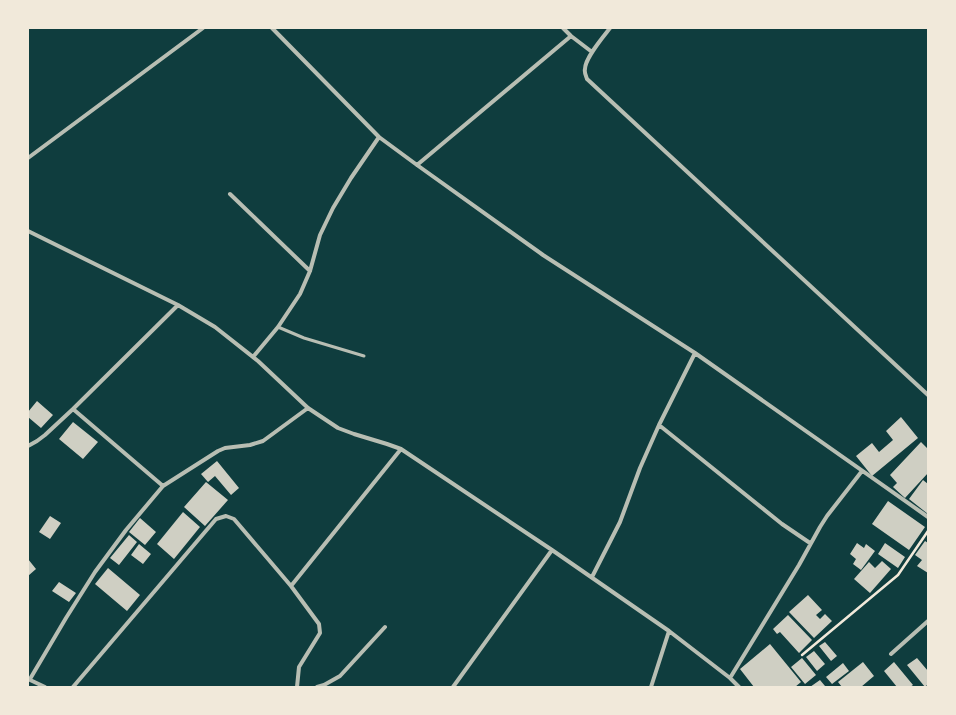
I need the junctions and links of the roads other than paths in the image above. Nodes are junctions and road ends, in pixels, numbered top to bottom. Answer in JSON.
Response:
{"nodes":[{"id":1,"x":203,"y":28,"type":"edge"},
{"id":2,"x":563,"y":28,"type":"edge"},
{"id":3,"x":610,"y":28,"type":"edge"},
{"id":4,"x":273,"y":29,"type":"edge"},
{"id":5,"x":571,"y":36,"type":"junction"},
{"id":6,"x":592,"y":52,"type":"junction"},
{"id":7,"x":379,"y":136,"type":"junction"},
{"id":8,"x":28,"y":158,"type":"edge"},
{"id":9,"x":417,"y":165,"type":"junction"},
{"id":10,"x":230,"y":194,"type":"dead end"},
{"id":11,"x":28,"y":232,"type":"edge"},
{"id":12,"x":310,"y":271,"type":"junction"},
{"id":13,"x":178,"y":305,"type":"junction"},
{"id":14,"x":278,"y":327,"type":"junction"},
{"id":15,"x":695,"y":353,"type":"junction"},
{"id":16,"x":364,"y":356,"type":"dead end"},
{"id":17,"x":253,"y":357,"type":"junction"},
{"id":18,"x":928,"y":395,"type":"edge"},
{"id":19,"x":308,"y":408,"type":"junction"},
{"id":20,"x":73,"y":409,"type":"junction"},
{"id":21,"x":659,"y":425,"type":"junction"},
{"id":22,"x":28,"y":446,"type":"edge"},
{"id":23,"x":401,"y":449,"type":"junction"},
{"id":24,"x":862,"y":471,"type":"junction"},
{"id":25,"x":163,"y":486,"type":"junction"},
{"id":26,"x":928,"y":517,"type":"edge"},
{"id":27,"x":810,"y":543,"type":"junction"},
{"id":28,"x":552,"y":550,"type":"junction"},
{"id":29,"x":592,"y":577,"type":"junction"},
{"id":30,"x":291,"y":586,"type":"junction"},
{"id":31,"x":928,"y":621,"type":"edge"},
{"id":32,"x":385,"y":627,"type":"dead end"},
{"id":33,"x":669,"y":631,"type":"junction"},
{"id":34,"x":891,"y":654,"type":"dead end"},
{"id":35,"x":730,"y":678,"type":"junction"},
{"id":36,"x":29,"y":679,"type":"edge"},
{"id":37,"x":45,"y":687,"type":"edge"},
{"id":38,"x":73,"y":687,"type":"edge"},
{"id":39,"x":297,"y":687,"type":"edge"},
{"id":40,"x":317,"y":687,"type":"edge"},
{"id":41,"x":453,"y":687,"type":"edge"},
{"id":42,"x":651,"y":687,"type":"edge"},
{"id":43,"x":740,"y":687,"type":"edge"}],
"edges":[{"from":1,"to":8,"type":"street"},
{"from":2,"to":5,"type":"street"},
{"from":3,"to":6,"type":"street"},
{"from":4,"to":7,"type":"street"},
{"from":5,"to":6,"type":"street"},
{"from":5,"to":9,"type":"street"},
{"from":6,"to":18,"type":"street"},
{"from":7,"to":9,"type":"street"},
{"from":7,"to":12,"type":"street"},
{"from":9,"to":15,"type":"street"},
{"from":10,"to":12,"type":"street"},
{"from":11,"to":13,"type":"street"},
{"from":12,"to":14,"type":"street"},
{"from":13,"to":17,"type":"street"},
{"from":13,"to":20,"type":"street"},
{"from":14,"to":16,"type":"lane"},
{"from":14,"to":17,"type":"street"},
{"from":15,"to":21,"type":"street"},
{"from":15,"to":24,"type":"street"},
{"from":17,"to":19,"type":"street"},
{"from":19,"to":23,"type":"street"},
{"from":19,"to":25,"type":"street"},
{"from":20,"to":22,"type":"street"},
{"from":20,"to":25,"type":"street"},
{"from":21,"to":27,"type":"street"},
{"from":21,"to":29,"type":"street"},
{"from":23,"to":28,"type":"street"},
{"from":23,"to":30,"type":"street"},
{"from":24,"to":26,"type":"street"},
{"from":24,"to":27,"type":"street"},
{"from":25,"to":36,"type":"street"},
{"from":27,"to":35,"type":"street"},
{"from":28,"to":29,"type":"street"},
{"from":28,"to":41,"type":"street"},
{"from":29,"to":33,"type":"street"},
{"from":30,"to":38,"type":"street"},
{"from":30,"to":39,"type":"street"},
{"from":31,"to":34,"type":"street"},
{"from":32,"to":40,"type":"street"},
{"from":33,"to":35,"type":"street"},
{"from":33,"to":42,"type":"street"},
{"from":35,"to":43,"type":"street"},
{"from":36,"to":37,"type":"street"}]}
